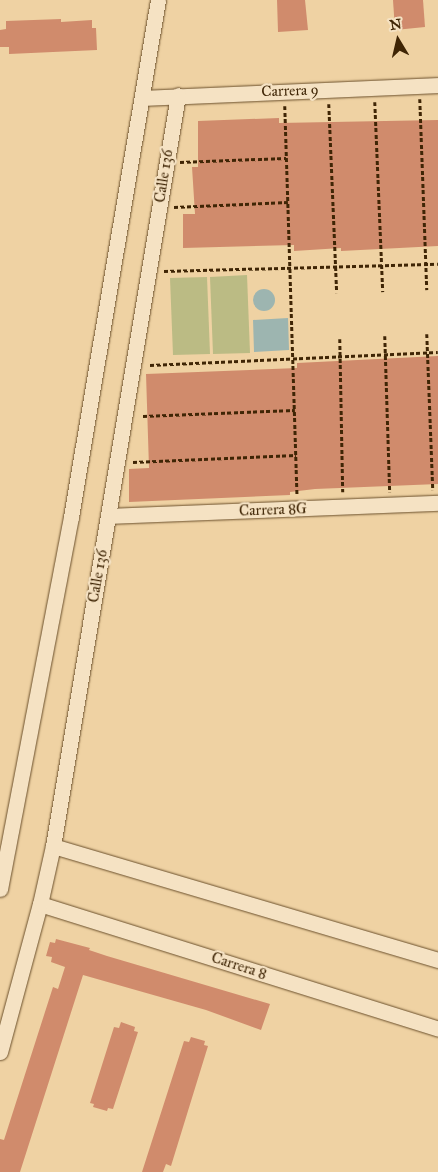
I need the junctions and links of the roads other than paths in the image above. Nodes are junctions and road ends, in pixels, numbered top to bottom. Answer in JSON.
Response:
{"nodes":[{"id":1,"x":158,"y":0,"type":"edge"},
{"id":2,"x":438,"y":85,"type":"edge"},
{"id":3,"x":178,"y":95,"type":"junction"},
{"id":4,"x":142,"y":98,"type":"junction"},
{"id":5,"x":435,"y":499,"type":"edge"},
{"id":6,"x":108,"y":516,"type":"junction"},
{"id":7,"x":53,"y":846,"type":"junction"},
{"id":8,"x":0,"y":889,"type":"edge"},
{"id":9,"x":40,"y":904,"type":"junction"},
{"id":10,"x":438,"y":960,"type":"edge"},
{"id":11,"x":438,"y":1029,"type":"edge"},
{"id":12,"x":0,"y":1052,"type":"edge"}],
"edges":[{"from":1,"to":4,"type":"street"},
{"from":2,"to":3,"type":"street","name":"Carrera 9"},
{"from":3,"to":4,"type":"street","name":"Carrera 9"},
{"from":3,"to":6,"type":"street","name":"Calle 136"},
{"from":4,"to":8,"type":"street"},
{"from":5,"to":6,"type":"street","name":"Carrera 8G"},
{"from":6,"to":7,"type":"street","name":"Calle 136"},
{"from":7,"to":9,"type":"street","name":"Calle 136"},
{"from":7,"to":10,"type":"street"},
{"from":9,"to":11,"type":"street","name":"Carrera 8"},
{"from":9,"to":12,"type":"street","name":"Calle 136"}]}
